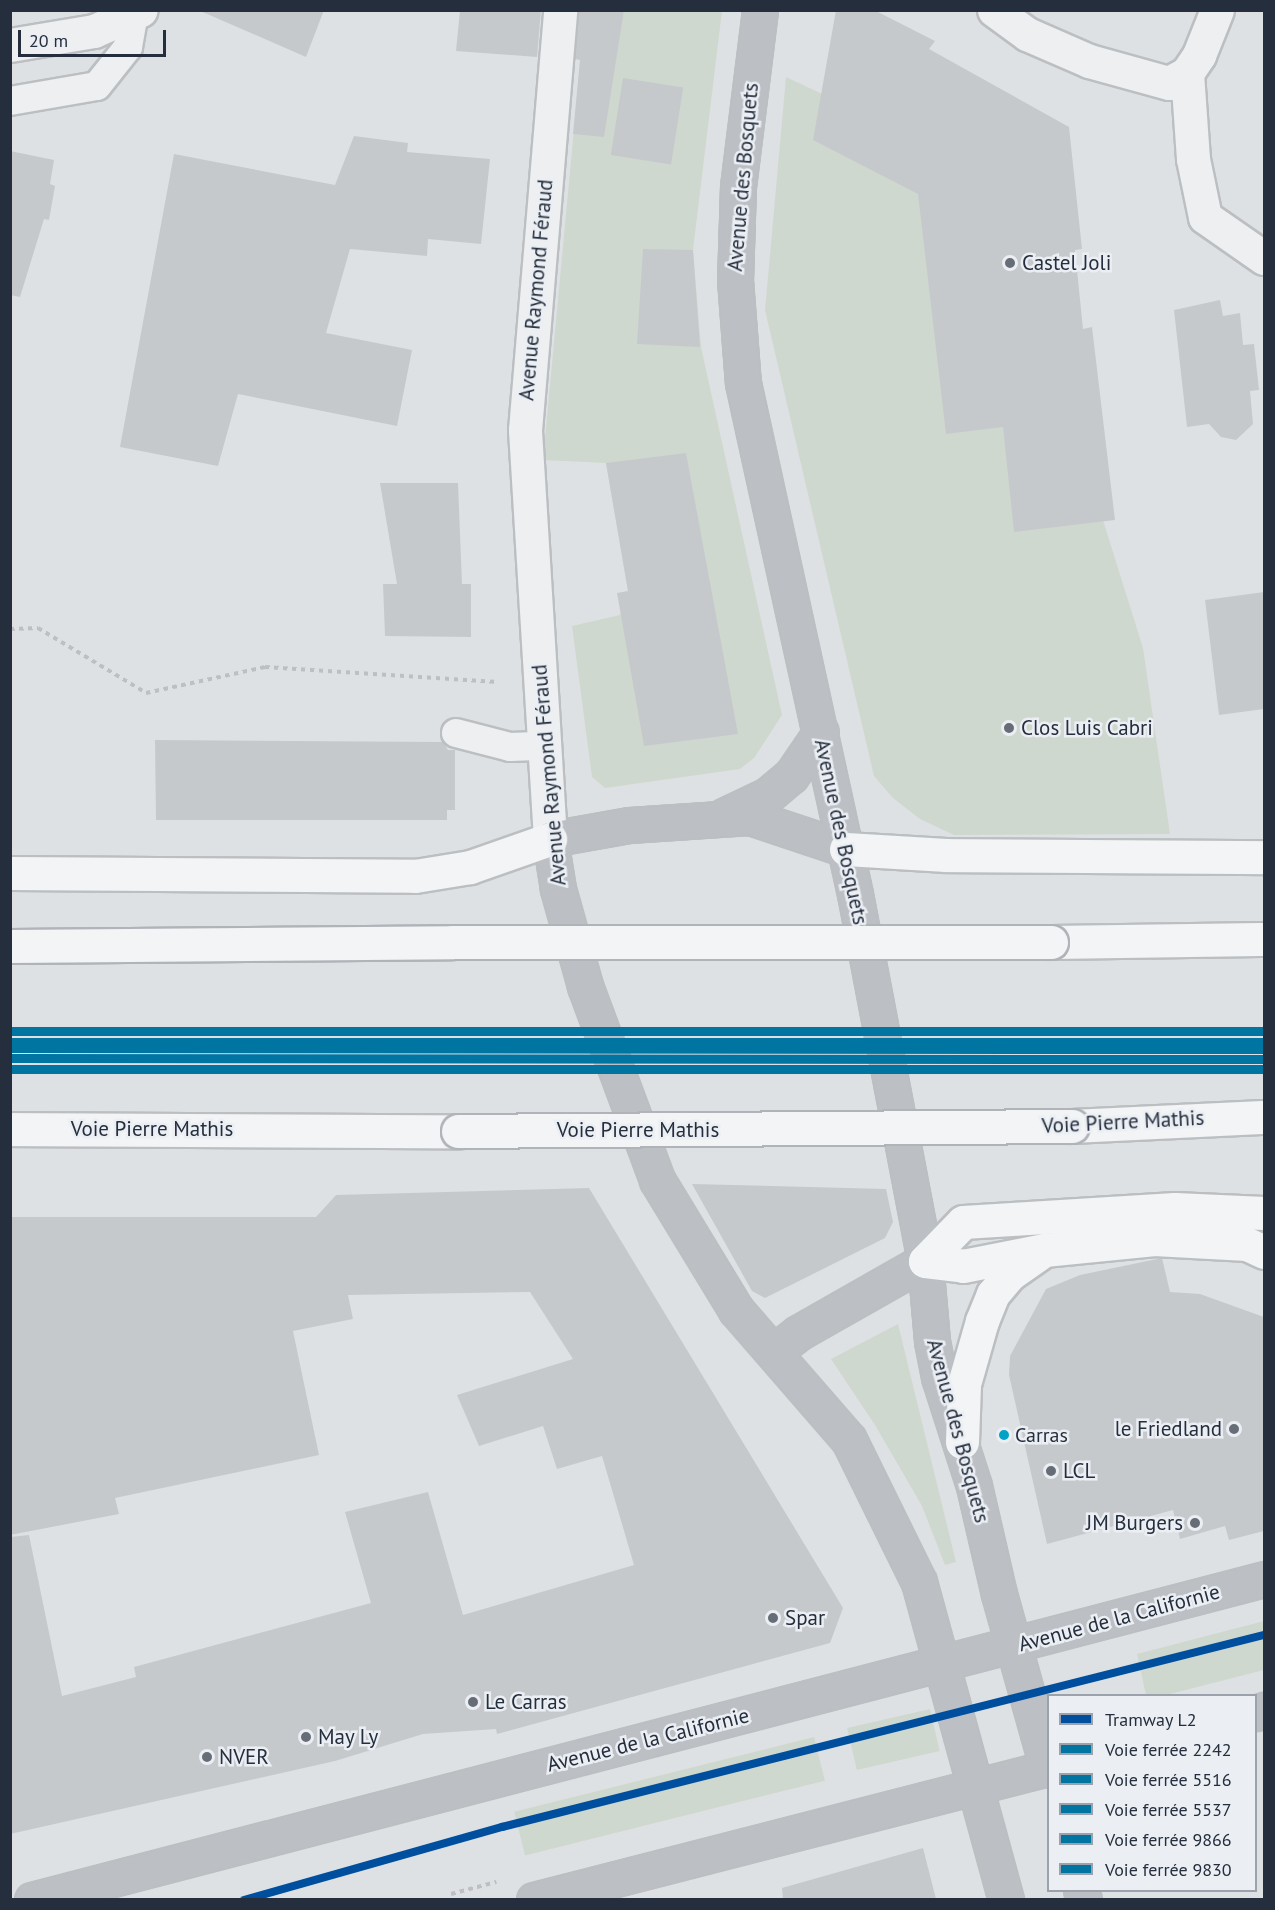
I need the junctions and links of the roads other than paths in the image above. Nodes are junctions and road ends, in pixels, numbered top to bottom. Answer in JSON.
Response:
{"nodes":[{"id":1,"x":560,"y":10,"type":"edge"},
{"id":2,"x":760,"y":10,"type":"edge"},
{"id":3,"x":994,"y":10,"type":"edge"},
{"id":4,"x":1217,"y":10,"type":"edge"},
{"id":5,"x":137,"y":12,"type":"edge"},
{"id":6,"x":10,"y":45,"type":"edge"},
{"id":7,"x":1187,"y":73,"type":"junction"},
{"id":8,"x":10,"y":101,"type":"edge"},
{"id":9,"x":1264,"y":258,"type":"edge"},
{"id":10,"x":821,"y":732,"type":"junction"},
{"id":11,"x":456,"y":733,"type":"dead end"},
{"id":12,"x":544,"y":746,"type":"junction"},
{"id":13,"x":720,"y":818,"type":"junction"},
{"id":14,"x":550,"y":839,"type":"junction"},
{"id":15,"x":846,"y":849,"type":"junction"},
{"id":16,"x":1264,"y":857,"type":"edge"},
{"id":17,"x":10,"y":873,"type":"edge"},
{"id":18,"x":1264,"y":939,"type":"edge"},
{"id":19,"x":10,"y":946,"type":"edge"},
{"id":20,"x":1213,"y":1117,"type":"junction"},
{"id":21,"x":1264,"y":1117,"type":"edge"},
{"id":22,"x":10,"y":1129,"type":"edge"},
{"id":23,"x":1264,"y":1132,"type":"edge"},
{"id":24,"x":1264,"y":1213,"type":"edge"},
{"id":25,"x":1044,"y":1250,"type":"junction"},
{"id":26,"x":1264,"y":1252,"type":"edge"},
{"id":27,"x":926,"y":1261,"type":"junction"},
{"id":28,"x":775,"y":1351,"type":"junction"},
{"id":29,"x":962,"y":1442,"type":"junction"},
{"id":30,"x":1264,"y":1579,"type":"edge"},
{"id":31,"x":1014,"y":1646,"type":"junction"},
{"id":32,"x":941,"y":1662,"type":"junction"},
{"id":33,"x":1047,"y":1764,"type":"edge"},
{"id":34,"x":1047,"y":1768,"type":"edge"},
{"id":35,"x":976,"y":1787,"type":"junction"},
{"id":36,"x":32,"y":1899,"type":"edge"},
{"id":37,"x":534,"y":1899,"type":"edge"},
{"id":38,"x":1006,"y":1899,"type":"edge"}],
"edges":[{"from":1,"to":12,"type":"street","name":"Avenue Raymond Féraud"},
{"from":2,"to":10,"type":"main road","name":"Avenue des Bosquets"},
{"from":3,"to":7,"type":"street"},
{"from":4,"to":7,"type":"street"},
{"from":5,"to":6,"type":"street"},
{"from":5,"to":8,"type":"lane"},
{"from":7,"to":9,"type":"street"},
{"from":10,"to":13,"type":"main road"},
{"from":10,"to":15,"type":"main road","name":"Avenue des Bosquets"},
{"from":11,"to":12,"type":"lane"},
{"from":12,"to":14,"type":"street","name":"Avenue Raymond Féraud"},
{"from":13,"to":14,"type":"main road"},
{"from":13,"to":15,"type":"main road"},
{"from":14,"to":17,"type":"highway"},
{"from":14,"to":28,"type":"main road","name":"Avenue Raymond Féraud"},
{"from":15,"to":16,"type":"highway"},
{"from":15,"to":27,"type":"main road","name":"Avenue des Bosquets"},
{"from":18,"to":19,"type":"highway","bridge":true},
{"from":20,"to":21,"type":"highway","name":"Voie Pierre Mathis"},
{"from":20,"to":22,"type":"highway","name":"Voie Pierre Mathis","bridge":true},
{"from":20,"to":23,"type":"highway"},
{"from":24,"to":27,"type":"highway"},
{"from":25,"to":26,"type":"highway"},
{"from":25,"to":27,"type":"highway"},
{"from":25,"to":29,"type":"highway"},
{"from":27,"to":28,"type":"main road"},
{"from":27,"to":29,"type":"main road","name":"Avenue des Bosquets"},
{"from":28,"to":32,"type":"main road","name":"Avenue Raymond Féraud"},
{"from":29,"to":31,"type":"main road","name":"Avenue des Bosquets"},
{"from":30,"to":31,"type":"main road","name":"Avenue de la Californie"},
{"from":31,"to":32,"type":"main road","name":"Avenue de la Californie"},
{"from":31,"to":33,"type":"main road"},
{"from":32,"to":35,"type":"main road","name":"Avenue Raymond Féraud"},
{"from":32,"to":36,"type":"main road","name":"Avenue de la Californie"},
{"from":34,"to":35,"type":"main road"},
{"from":35,"to":37,"type":"main road"},
{"from":35,"to":38,"type":"main road","name":"Avenue Raymond Féraud"}]}
